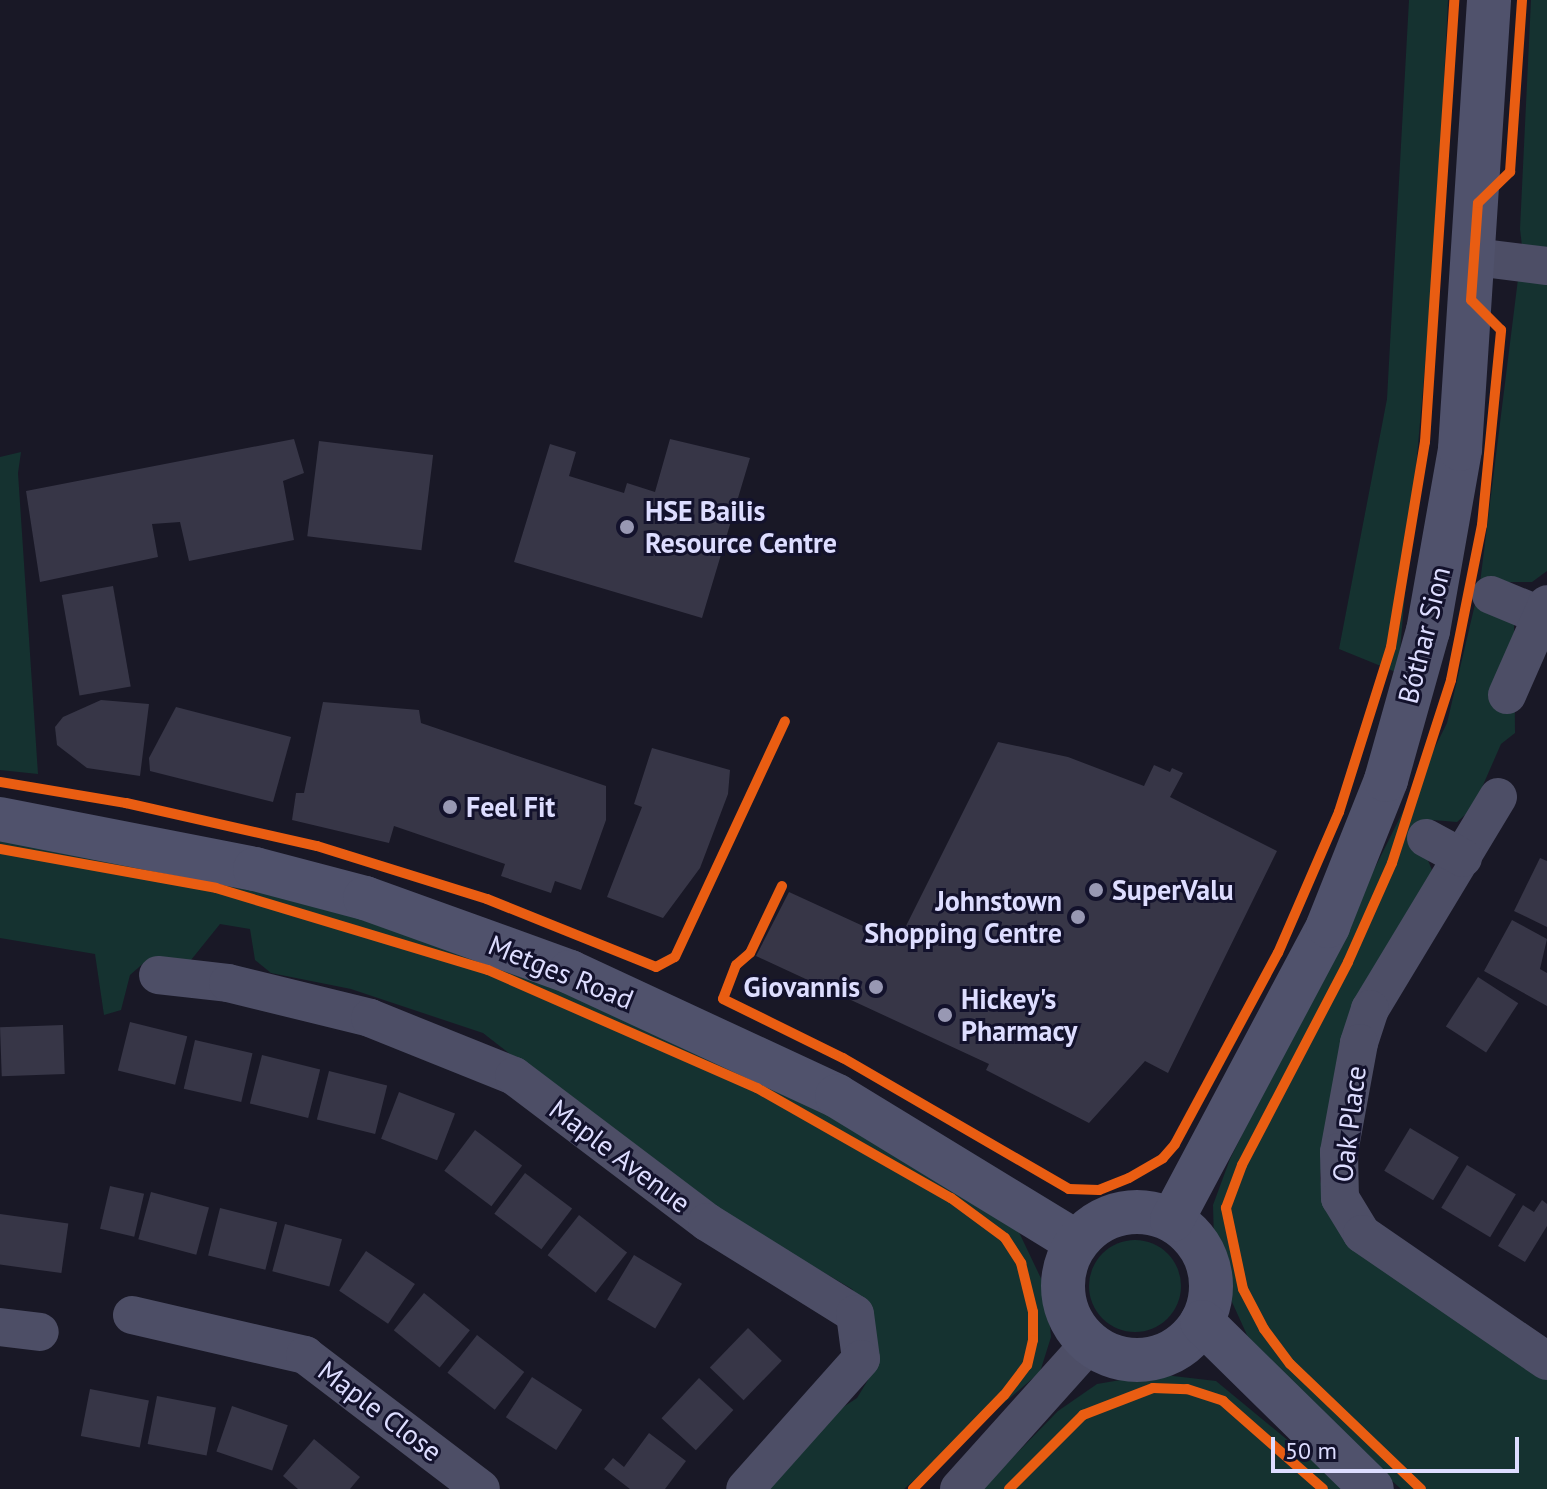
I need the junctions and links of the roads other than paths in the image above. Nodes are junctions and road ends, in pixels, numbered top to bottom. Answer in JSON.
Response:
{"nodes":[{"id":1,"x":1489,"y":0,"type":"edge"},
{"id":2,"x":1475,"y":257,"type":"junction"},
{"id":3,"x":1547,"y":266,"type":"edge"},
{"id":4,"x":1491,"y":595,"type":"dead end"},
{"id":5,"x":1544,"y":610,"type":"edge"},
{"id":6,"x":1507,"y":695,"type":"dead end"},
{"id":7,"x":1498,"y":797,"type":"dead end"},
{"id":8,"x":0,"y":819,"type":"edge"},
{"id":9,"x":1426,"y":838,"type":"dead end"},
{"id":10,"x":1463,"y":858,"type":"junction"},
{"id":11,"x":158,"y":975,"type":"dead end"},
{"id":12,"x":1172,"y":1220,"type":"junction"},
{"id":13,"x":1076,"y":1242,"type":"junction"},
{"id":14,"x":132,"y":1315,"type":"dead end"},
{"id":15,"x":1202,"y":1322,"type":"junction"},
{"id":16,"x":0,"y":1327,"type":"edge"},
{"id":17,"x":40,"y":1332,"type":"dead end"},
{"id":18,"x":1090,"y":1343,"type":"junction"},
{"id":19,"x":1545,"y":1357,"type":"edge"},
{"id":20,"x":481,"y":1489,"type":"edge"},
{"id":21,"x":745,"y":1489,"type":"edge"},
{"id":22,"x":959,"y":1489,"type":"edge"},
{"id":23,"x":1372,"y":1489,"type":"edge"}],
"edges":[{"from":1,"to":2,"type":"street","name":"Bóthar Sion"},
{"from":2,"to":3,"type":"street"},
{"from":2,"to":12,"type":"street","name":"Bóthar Sion"},
{"from":4,"to":5,"type":"street"},
{"from":5,"to":6,"type":"street"},
{"from":7,"to":10,"type":"street","name":"Oak Place"},
{"from":8,"to":13,"type":"street","name":"Metges Road"},
{"from":9,"to":10,"type":"street"},
{"from":10,"to":19,"type":"street","name":"Oak Place"},
{"from":11,"to":21,"type":"street","name":"Maple Avenue"},
{"from":12,"to":13,"type":"street"},
{"from":12,"to":15,"type":"street"},
{"from":13,"to":18,"type":"street"},
{"from":14,"to":20,"type":"street","name":"Maple Close"},
{"from":15,"to":18,"type":"street"},
{"from":15,"to":23,"type":"street"},
{"from":16,"to":17,"type":"street"},
{"from":18,"to":22,"type":"street"}]}
